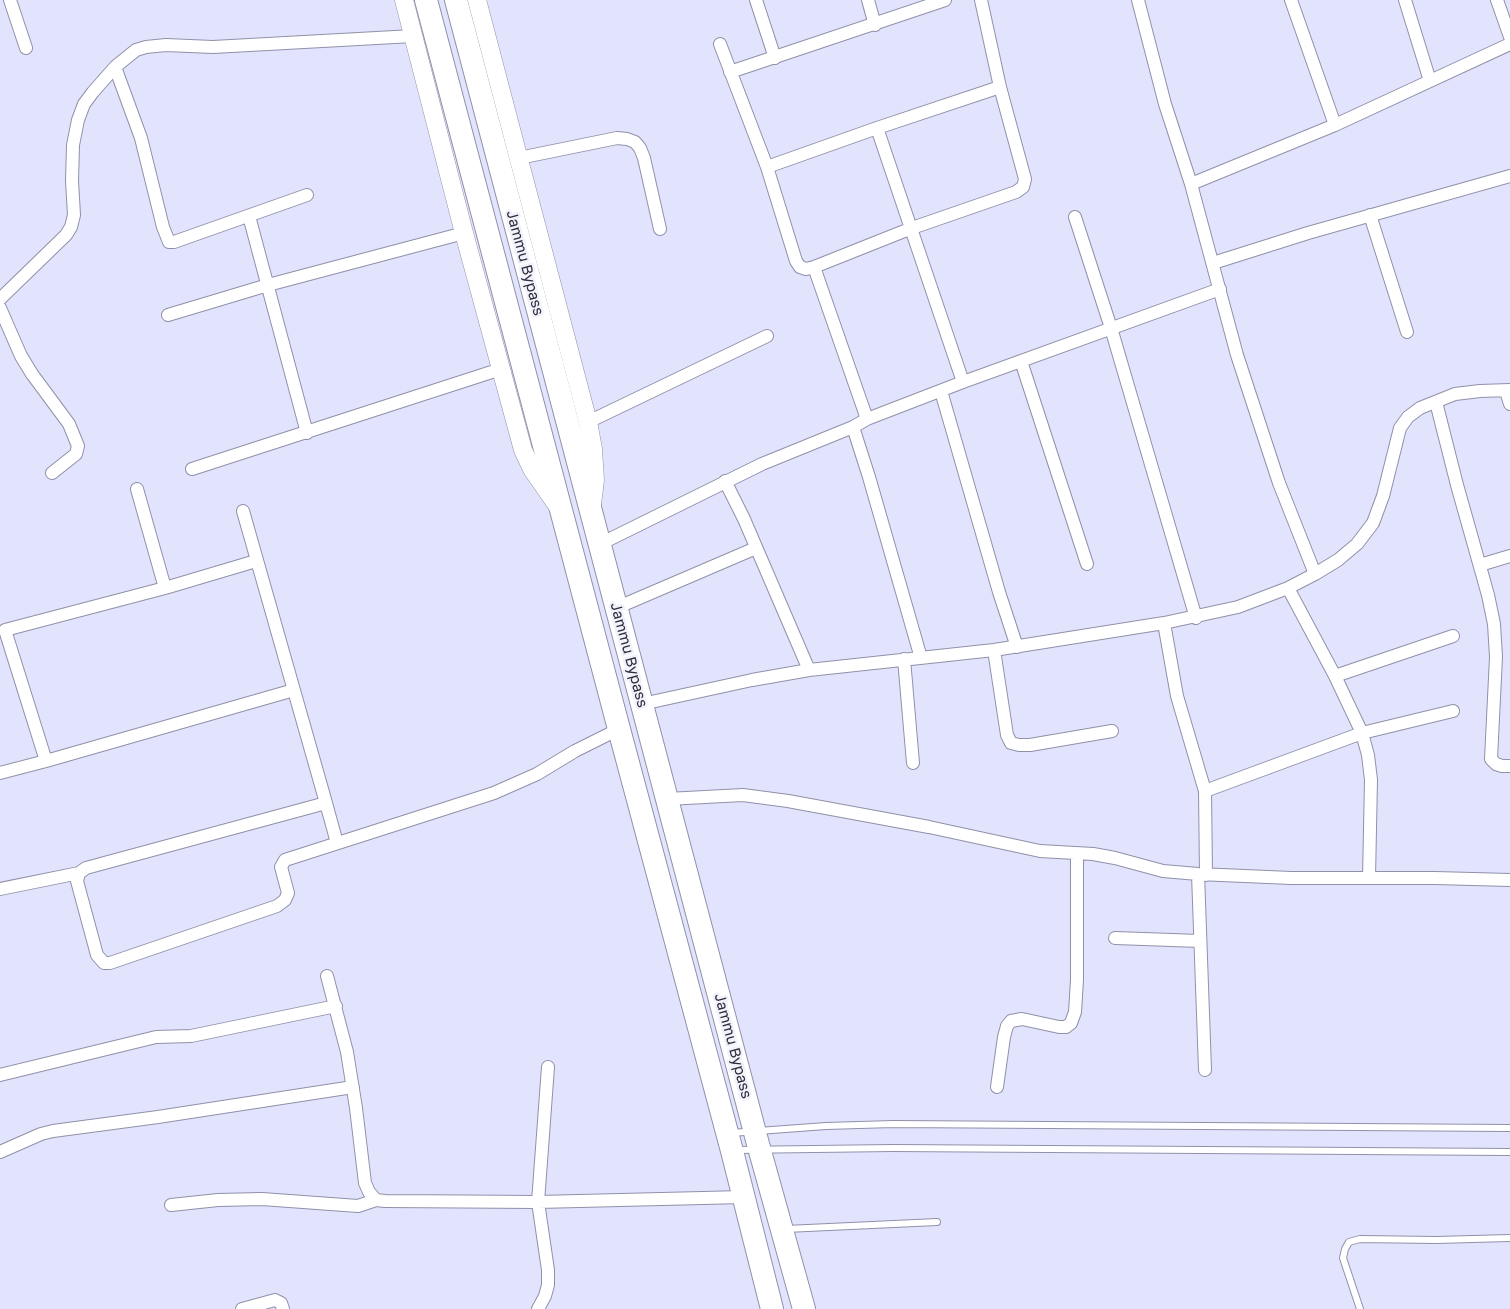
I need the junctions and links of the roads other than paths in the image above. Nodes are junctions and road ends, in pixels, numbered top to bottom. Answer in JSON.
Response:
{"nodes":[{"id":1,"x":10,"y":0,"type":"edge"},
{"id":2,"x":404,"y":0,"type":"edge"},
{"id":3,"x":426,"y":0,"type":"edge"},
{"id":4,"x":456,"y":0,"type":"edge"},
{"id":5,"x":477,"y":0,"type":"edge"},
{"id":6,"x":756,"y":0,"type":"edge"},
{"id":7,"x":868,"y":0,"type":"edge"},
{"id":8,"x":946,"y":0,"type":"edge"},
{"id":9,"x":981,"y":0,"type":"edge"},
{"id":10,"x":1138,"y":0,"type":"edge"},
{"id":11,"x":1291,"y":0,"type":"edge"},
{"id":12,"x":1405,"y":0,"type":"edge"},
{"id":13,"x":1497,"y":0,"type":"edge"},
{"id":14,"x":875,"y":25,"type":"junction"},
{"id":15,"x":413,"y":36,"type":"junction"},
{"id":16,"x":1510,"y":37,"type":"edge"},
{"id":17,"x":720,"y":44,"type":"dead end"},
{"id":18,"x":1510,"y":44,"type":"edge"},
{"id":19,"x":26,"y":48,"type":"dead end"},
{"id":20,"x":775,"y":58,"type":"junction"},
{"id":21,"x":115,"y":67,"type":"junction"},
{"id":22,"x":730,"y":72,"type":"junction"},
{"id":23,"x":1430,"y":81,"type":"junction"},
{"id":24,"x":1000,"y":88,"type":"junction"},
{"id":25,"x":1335,"y":125,"type":"junction"},
{"id":26,"x":877,"y":128,"type":"junction"},
{"id":27,"x":519,"y":158,"type":"junction"},
{"id":28,"x":767,"y":167,"type":"junction"},
{"id":29,"x":1510,"y":176,"type":"edge"},
{"id":30,"x":1191,"y":184,"type":"junction"},
{"id":31,"x":307,"y":195,"type":"dead end"},
{"id":32,"x":1370,"y":215,"type":"junction"},
{"id":33,"x":249,"y":216,"type":"junction"},
{"id":34,"x":1075,"y":217,"type":"dead end"},
{"id":35,"x":912,"y":228,"type":"junction"},
{"id":36,"x":660,"y":229,"type":"dead end"},
{"id":37,"x":464,"y":234,"type":"junction"},
{"id":38,"x":1213,"y":263,"type":"junction"},
{"id":39,"x":814,"y":268,"type":"junction"},
{"id":40,"x":268,"y":285,"type":"junction"},
{"id":41,"x":1220,"y":289,"type":"junction"},
{"id":42,"x":0,"y":299,"type":"edge"},
{"id":43,"x":0,"y":308,"type":"edge"},
{"id":44,"x":168,"y":315,"type":"dead end"},
{"id":45,"x":1111,"y":328,"type":"junction"},
{"id":46,"x":1407,"y":332,"type":"dead end"},
{"id":47,"x":767,"y":336,"type":"dead end"},
{"id":48,"x":1021,"y":361,"type":"junction"},
{"id":49,"x":501,"y":369,"type":"junction"},
{"id":50,"x":963,"y":382,"type":"junction"},
{"id":51,"x":940,"y":391,"type":"junction"},
{"id":52,"x":1508,"y":391,"type":"edge"},
{"id":53,"x":1436,"y":402,"type":"junction"},
{"id":54,"x":1510,"y":404,"type":"edge"},
{"id":55,"x":867,"y":420,"type":"junction"},
{"id":56,"x":588,"y":422,"type":"junction"},
{"id":57,"x":853,"y":427,"type":"junction"},
{"id":58,"x":307,"y":433,"type":"junction"},
{"id":59,"x":192,"y":470,"type":"dead end"},
{"id":60,"x":52,"y":473,"type":"dead end"},
{"id":61,"x":725,"y":481,"type":"junction"},
{"id":62,"x":137,"y":489,"type":"dead end"},
{"id":63,"x":243,"y":511,"type":"dead end"},
{"id":64,"x":561,"y":512,"type":"junction"},
{"id":65,"x":591,"y":512,"type":"junction"},
{"id":66,"x":600,"y":544,"type":"junction"},
{"id":67,"x":756,"y":548,"type":"junction"},
{"id":68,"x":1510,"y":556,"type":"edge"},
{"id":69,"x":256,"y":561,"type":"junction"},
{"id":70,"x":1088,"y":564,"type":"dead end"},
{"id":71,"x":1480,"y":565,"type":"junction"},
{"id":72,"x":1315,"y":574,"type":"junction"},
{"id":73,"x":165,"y":588,"type":"junction"},
{"id":74,"x":1288,"y":588,"type":"junction"},
{"id":75,"x":616,"y":608,"type":"junction"},
{"id":76,"x":1196,"y":618,"type":"junction"},
{"id":77,"x":1164,"y":623,"type":"junction"},
{"id":78,"x":2,"y":631,"type":"edge"},
{"id":79,"x":1454,"y":636,"type":"dead end"},
{"id":80,"x":1017,"y":647,"type":"junction"},
{"id":81,"x":994,"y":650,"type":"junction"},
{"id":82,"x":921,"y":658,"type":"junction"},
{"id":83,"x":904,"y":660,"type":"junction"},
{"id":84,"x":808,"y":670,"type":"junction"},
{"id":85,"x":1335,"y":676,"type":"junction"},
{"id":86,"x":294,"y":690,"type":"junction"},
{"id":87,"x":642,"y":704,"type":"junction"},
{"id":88,"x":1453,"y":711,"type":"dead end"},
{"id":89,"x":619,"y":729,"type":"junction"},
{"id":90,"x":1112,"y":731,"type":"dead end"},
{"id":91,"x":1362,"y":733,"type":"junction"},
{"id":92,"x":46,"y":761,"type":"junction"},
{"id":93,"x":913,"y":763,"type":"dead end"},
{"id":94,"x":1510,"y":766,"type":"edge"},
{"id":95,"x":0,"y":773,"type":"edge"},
{"id":96,"x":1205,"y":791,"type":"junction"},
{"id":97,"x":667,"y":798,"type":"junction"},
{"id":98,"x":326,"y":803,"type":"junction"},
{"id":99,"x":337,"y":843,"type":"junction"},
{"id":100,"x":1077,"y":853,"type":"junction"},
{"id":101,"x":79,"y":873,"type":"junction"},
{"id":102,"x":1202,"y":874,"type":"junction"},
{"id":103,"x":1369,"y":878,"type":"junction"},
{"id":104,"x":1510,"y":880,"type":"edge"},
{"id":105,"x":0,"y":889,"type":"edge"},
{"id":106,"x":1115,"y":938,"type":"dead end"},
{"id":107,"x":1200,"y":941,"type":"junction"},
{"id":108,"x":327,"y":976,"type":"dead end"},
{"id":109,"x":336,"y":1006,"type":"junction"},
{"id":110,"x":548,"y":1067,"type":"dead end"},
{"id":111,"x":1205,"y":1070,"type":"dead end"},
{"id":112,"x":0,"y":1075,"type":"edge"},
{"id":113,"x":353,"y":1087,"type":"junction"},
{"id":114,"x":997,"y":1088,"type":"dead end"},
{"id":115,"x":1510,"y":1128,"type":"edge"},
{"id":116,"x":758,"y":1140,"type":"junction"},
{"id":117,"x":730,"y":1142,"type":"junction"},
{"id":118,"x":0,"y":1152,"type":"edge"},
{"id":119,"x":1510,"y":1152,"type":"edge"},
{"id":120,"x":744,"y":1197,"type":"junction"},
{"id":121,"x":376,"y":1200,"type":"junction"},
{"id":122,"x":538,"y":1202,"type":"junction"},
{"id":123,"x":171,"y":1205,"type":"dead end"},
{"id":124,"x":937,"y":1222,"type":"dead end"},
{"id":125,"x":782,"y":1230,"type":"junction"},
{"id":126,"x":1510,"y":1238,"type":"edge"},
{"id":127,"x":242,"y":1309,"type":"edge"},
{"id":128,"x":283,"y":1309,"type":"edge"},
{"id":129,"x":538,"y":1309,"type":"edge"},
{"id":130,"x":772,"y":1309,"type":"edge"},
{"id":131,"x":804,"y":1309,"type":"edge"},
{"id":132,"x":1360,"y":1309,"type":"edge"}],
"edges":[{"from":1,"to":19,"type":"street"},
{"from":2,"to":15,"type":"street"},
{"from":3,"to":64,"type":"highway","name":"Jammu Bypass"},
{"from":4,"to":65,"type":"highway","name":"Jammu Bypass"},
{"from":5,"to":27,"type":"street"},
{"from":6,"to":20,"type":"street"},
{"from":7,"to":14,"type":"street"},
{"from":8,"to":14,"type":"street"},
{"from":9,"to":24,"type":"street"},
{"from":10,"to":30,"type":"street"},
{"from":11,"to":25,"type":"street"},
{"from":12,"to":23,"type":"street"},
{"from":13,"to":16,"type":"street"},
{"from":14,"to":20,"type":"street"},
{"from":15,"to":21,"type":"street"},
{"from":15,"to":37,"type":"street"},
{"from":17,"to":22,"type":"street"},
{"from":18,"to":23,"type":"street"},
{"from":20,"to":22,"type":"street"},
{"from":21,"to":33,"type":"street"},
{"from":21,"to":42,"type":"street"},
{"from":22,"to":28,"type":"street"},
{"from":23,"to":25,"type":"street"},
{"from":24,"to":26,"type":"street"},
{"from":24,"to":35,"type":"street"},
{"from":25,"to":30,"type":"street"},
{"from":26,"to":28,"type":"street"},
{"from":26,"to":35,"type":"street"},
{"from":27,"to":36,"type":"street"},
{"from":27,"to":56,"type":"street"},
{"from":28,"to":39,"type":"street"},
{"from":29,"to":32,"type":"street"},
{"from":30,"to":38,"type":"street"},
{"from":31,"to":33,"type":"street"},
{"from":32,"to":38,"type":"street"},
{"from":32,"to":46,"type":"street"},
{"from":33,"to":40,"type":"street"},
{"from":34,"to":45,"type":"street"},
{"from":35,"to":39,"type":"street"},
{"from":35,"to":50,"type":"street"},
{"from":37,"to":40,"type":"street"},
{"from":37,"to":49,"type":"street"},
{"from":38,"to":41,"type":"street"},
{"from":39,"to":55,"type":"street"},
{"from":40,"to":44,"type":"street"},
{"from":40,"to":58,"type":"street"},
{"from":41,"to":45,"type":"street"},
{"from":41,"to":72,"type":"street"},
{"from":43,"to":60,"type":"street"},
{"from":45,"to":48,"type":"street"},
{"from":45,"to":76,"type":"street"},
{"from":47,"to":56,"type":"street"},
{"from":48,"to":50,"type":"street"},
{"from":48,"to":70,"type":"street"},
{"from":49,"to":58,"type":"street"},
{"from":49,"to":64,"type":"street"},
{"from":50,"to":51,"type":"street"},
{"from":51,"to":55,"type":"street"},
{"from":51,"to":80,"type":"street"},
{"from":52,"to":53,"type":"street"},
{"from":52,"to":54,"type":"street"},
{"from":53,"to":71,"type":"street"},
{"from":53,"to":72,"type":"street"},
{"from":55,"to":57,"type":"street"},
{"from":56,"to":65,"type":"street"},
{"from":57,"to":61,"type":"street"},
{"from":57,"to":82,"type":"street"},
{"from":58,"to":59,"type":"street"},
{"from":61,"to":66,"type":"street"},
{"from":61,"to":67,"type":"street"},
{"from":62,"to":73,"type":"street"},
{"from":63,"to":69,"type":"street"},
{"from":64,"to":89,"type":"highway","name":"Jammu Bypass"},
{"from":65,"to":66,"type":"highway","name":"Jammu Bypass"},
{"from":66,"to":75,"type":"highway","name":"Jammu Bypass"},
{"from":67,"to":75,"type":"street"},
{"from":67,"to":84,"type":"street"},
{"from":68,"to":71,"type":"street"},
{"from":69,"to":73,"type":"street"},
{"from":69,"to":86,"type":"street"},
{"from":71,"to":94,"type":"street"},
{"from":72,"to":74,"type":"street"},
{"from":73,"to":78,"type":"street"},
{"from":74,"to":76,"type":"street"},
{"from":74,"to":85,"type":"street"},
{"from":75,"to":87,"type":"highway","name":"Jammu Bypass"},
{"from":76,"to":77,"type":"street"},
{"from":77,"to":80,"type":"street"},
{"from":77,"to":96,"type":"street"},
{"from":78,"to":92,"type":"street"},
{"from":79,"to":85,"type":"street"},
{"from":80,"to":81,"type":"street"},
{"from":81,"to":82,"type":"street"},
{"from":81,"to":90,"type":"street"},
{"from":82,"to":83,"type":"street"},
{"from":83,"to":84,"type":"street"},
{"from":83,"to":93,"type":"street"},
{"from":84,"to":87,"type":"street"},
{"from":85,"to":91,"type":"street"},
{"from":86,"to":92,"type":"street"},
{"from":86,"to":98,"type":"street"},
{"from":87,"to":97,"type":"highway","name":"Jammu Bypass"},
{"from":88,"to":91,"type":"street"},
{"from":89,"to":99,"type":"street"},
{"from":89,"to":117,"type":"highway","name":"Jammu Bypass"},
{"from":91,"to":96,"type":"street"},
{"from":91,"to":103,"type":"street"},
{"from":92,"to":95,"type":"street"},
{"from":96,"to":102,"type":"street"},
{"from":97,"to":100,"type":"street"},
{"from":97,"to":116,"type":"highway","name":"Jammu Bypass"},
{"from":98,"to":99,"type":"street"},
{"from":98,"to":101,"type":"street"},
{"from":99,"to":101,"type":"street"},
{"from":100,"to":102,"type":"street"},
{"from":100,"to":114,"type":"street"},
{"from":101,"to":105,"type":"street"},
{"from":102,"to":103,"type":"street"},
{"from":102,"to":107,"type":"street"},
{"from":103,"to":104,"type":"street"},
{"from":106,"to":107,"type":"street"},
{"from":107,"to":111,"type":"street"},
{"from":108,"to":109,"type":"street"},
{"from":109,"to":112,"type":"street"},
{"from":109,"to":113,"type":"street"},
{"from":110,"to":122,"type":"street"},
{"from":113,"to":118,"type":"street"},
{"from":113,"to":121,"type":"street"},
{"from":115,"to":116,"type":"lane"},
{"from":116,"to":117,"type":"lane"},
{"from":116,"to":117,"type":"lane"},
{"from":116,"to":119,"type":"lane"},
{"from":116,"to":125,"type":"highway","name":"Jammu Bypass"},
{"from":117,"to":120,"type":"highway","name":"Jammu Bypass"},
{"from":120,"to":122,"type":"street"},
{"from":120,"to":130,"type":"highway","name":"Jammu Bypass"},
{"from":121,"to":122,"type":"street"},
{"from":121,"to":123,"type":"street"},
{"from":122,"to":129,"type":"street"},
{"from":124,"to":125,"type":"lane"},
{"from":125,"to":131,"type":"highway","name":"Jammu Bypass"},
{"from":126,"to":132,"type":"lane"},
{"from":127,"to":128,"type":"street"}]}
